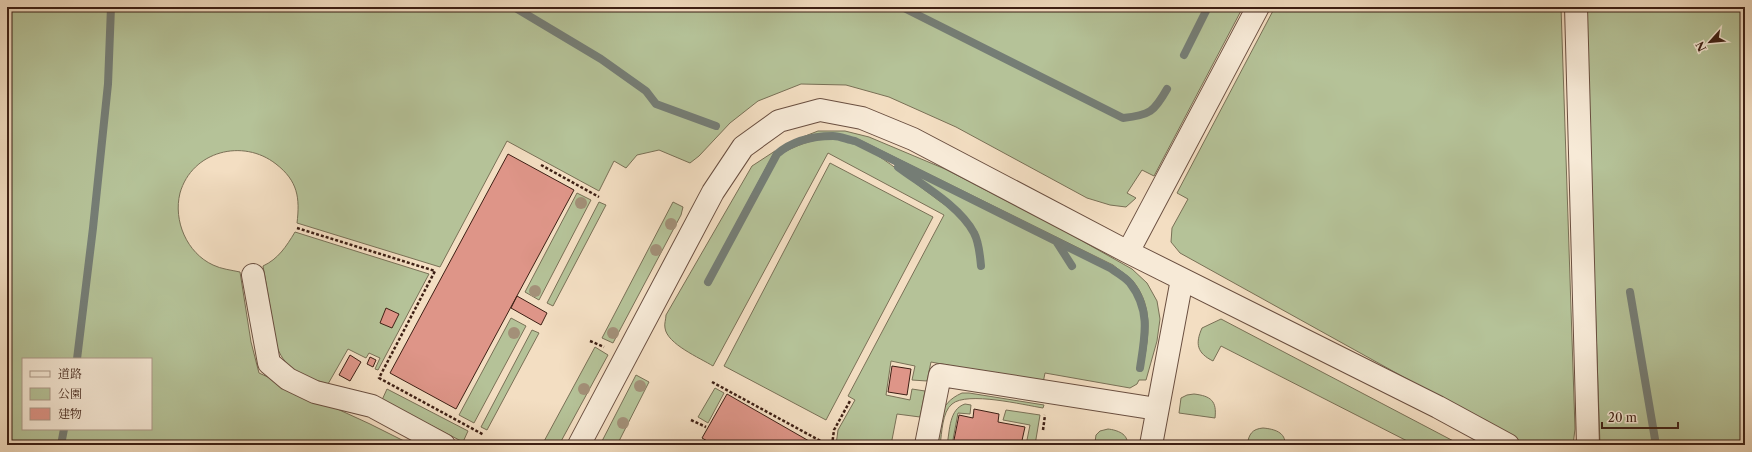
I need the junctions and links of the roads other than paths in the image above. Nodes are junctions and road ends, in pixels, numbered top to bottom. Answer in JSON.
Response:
{"nodes":[{"id":1,"x":1258,"y":7,"type":"edge"},
{"id":2,"x":1576,"y":7,"type":"edge"},
{"id":3,"x":1128,"y":252,"type":"junction"},
{"id":4,"x":253,"y":275,"type":"dead end"},
{"id":5,"x":1182,"y":279,"type":"junction"},
{"id":6,"x":1157,"y":409,"type":"junction"},
{"id":7,"x":444,"y":445,"type":"edge"},
{"id":8,"x":579,"y":445,"type":"edge"},
{"id":9,"x":926,"y":445,"type":"edge"},
{"id":10,"x":1151,"y":445,"type":"edge"},
{"id":11,"x":1508,"y":445,"type":"edge"},
{"id":12,"x":1588,"y":445,"type":"edge"}],
"edges":[{"from":1,"to":3,"type":"lane"},
{"from":2,"to":12,"type":"lane"},
{"from":3,"to":5,"type":"lane"},
{"from":3,"to":8,"type":"lane"},
{"from":4,"to":7,"type":"lane"},
{"from":5,"to":6,"type":"lane"},
{"from":5,"to":11,"type":"lane"},
{"from":6,"to":9,"type":"lane"},
{"from":6,"to":10,"type":"lane"}]}
